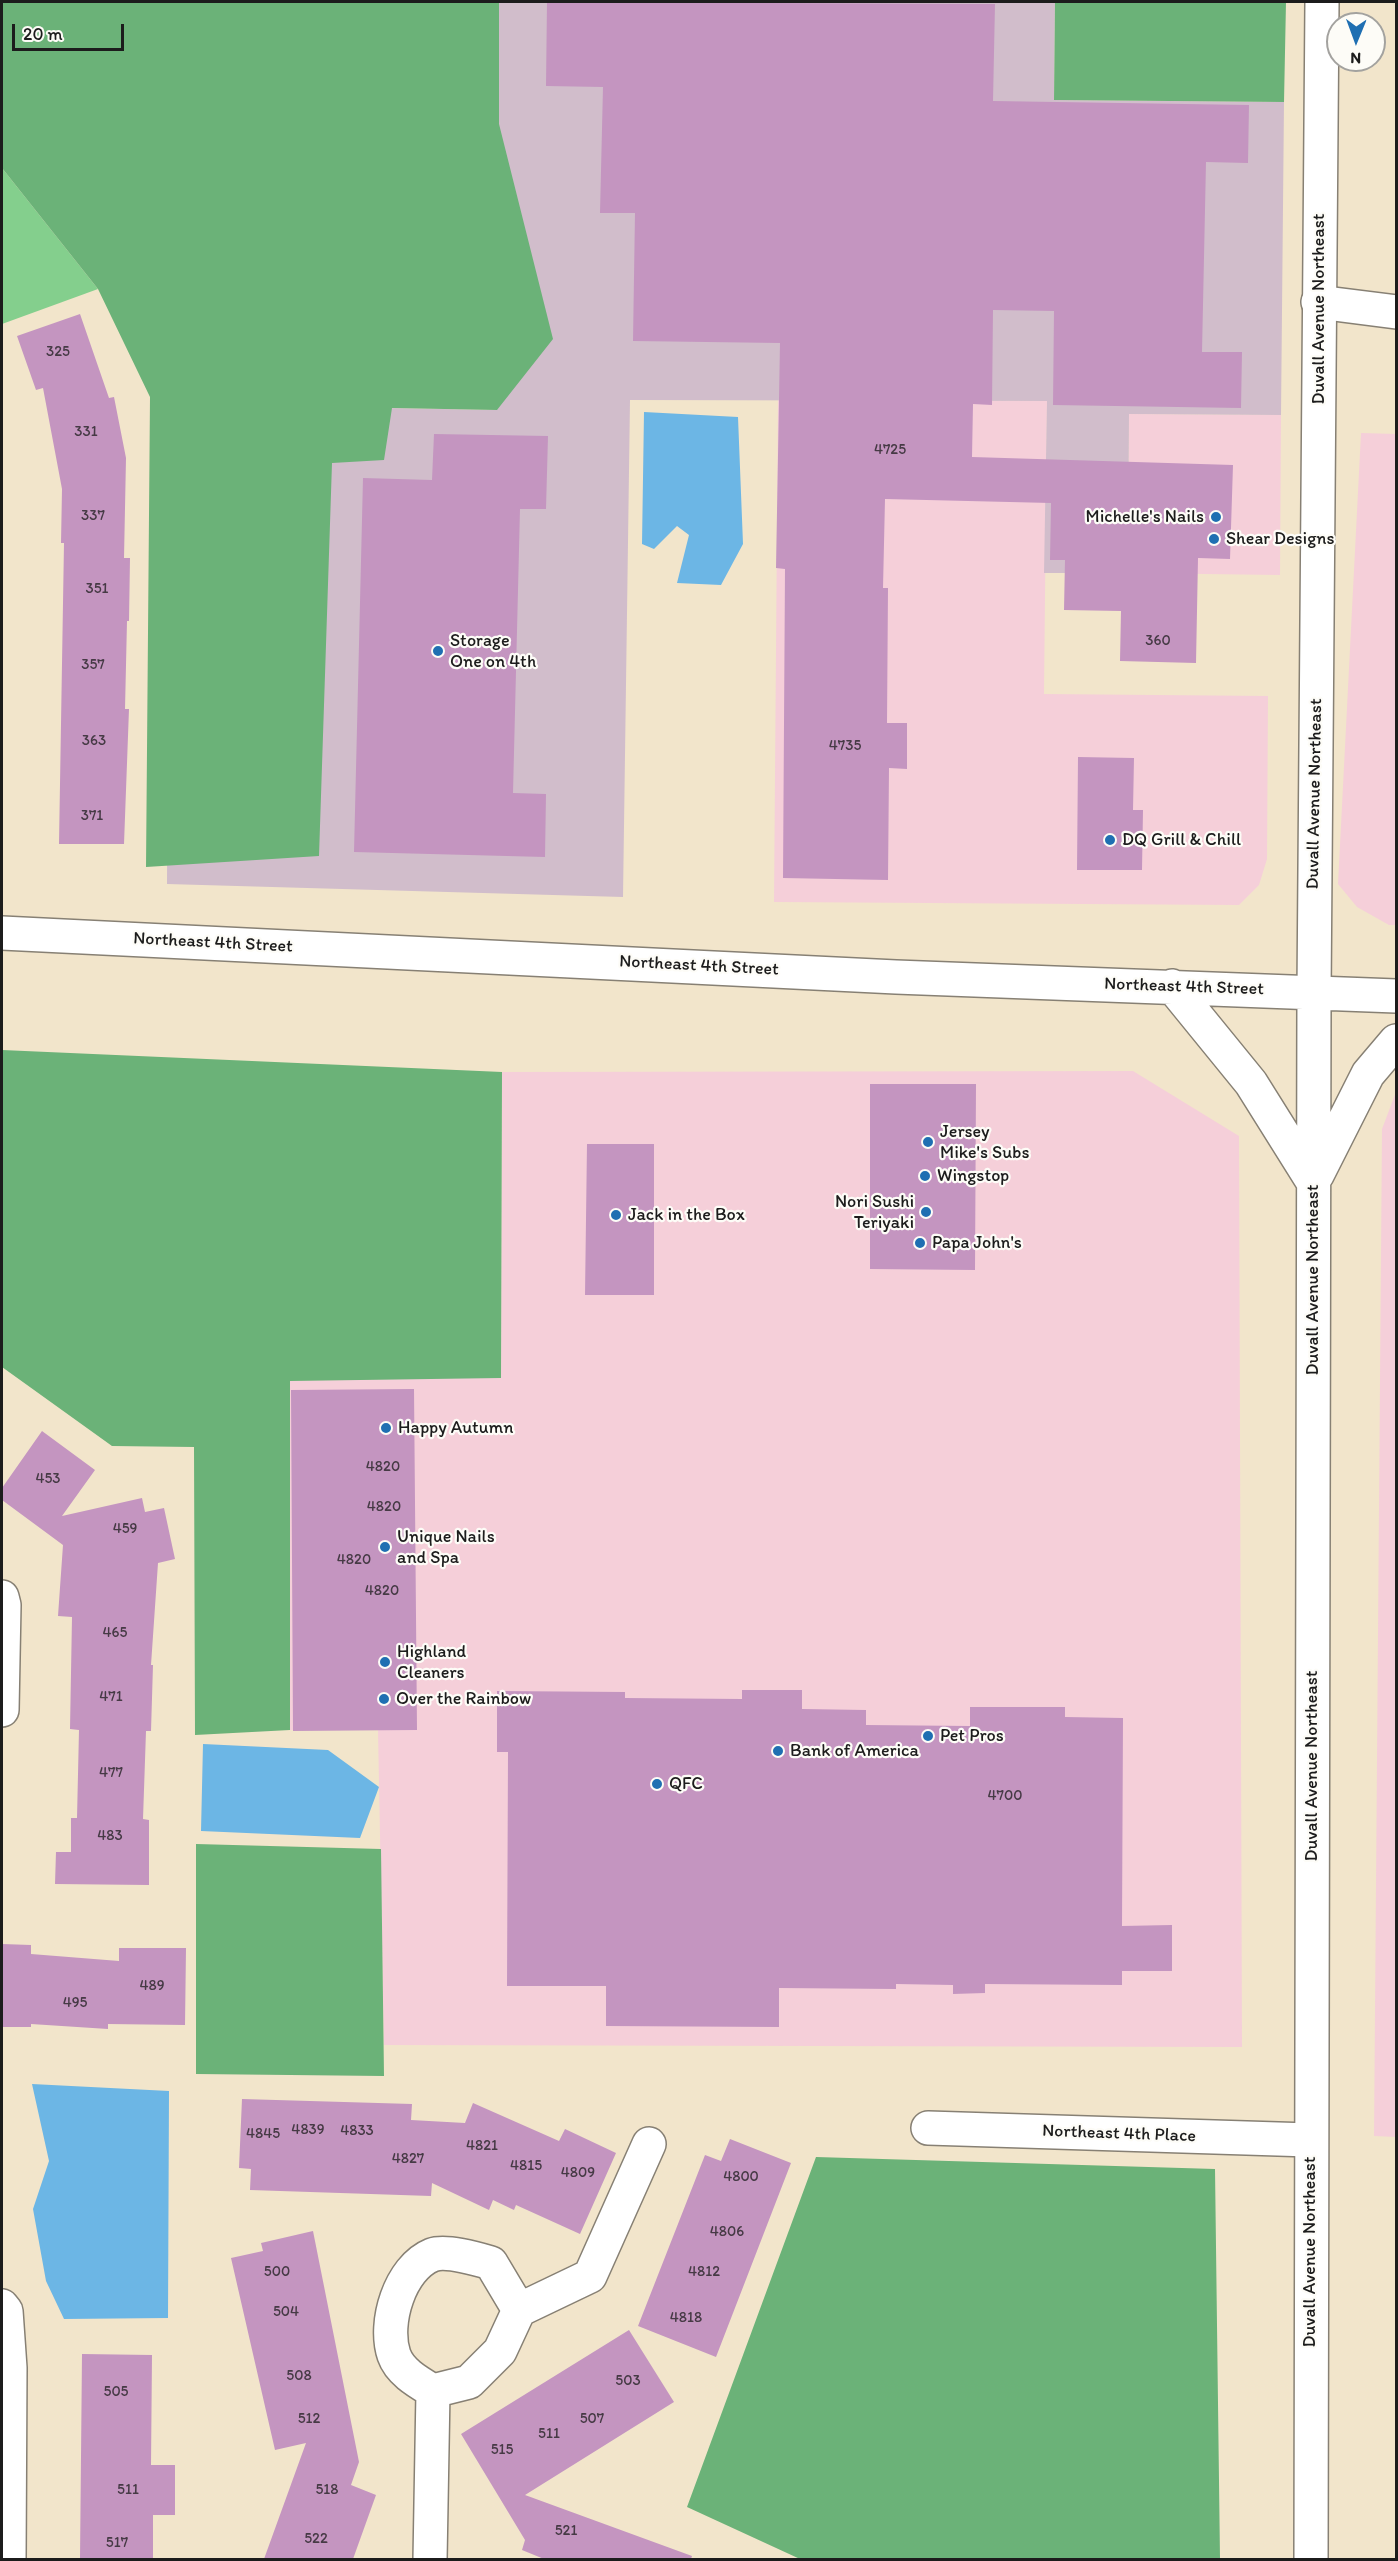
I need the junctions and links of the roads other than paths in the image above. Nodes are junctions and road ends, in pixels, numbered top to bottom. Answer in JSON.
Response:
{"nodes":[{"id":1,"x":1322,"y":2,"type":"edge"},
{"id":2,"x":1318,"y":302,"type":"junction"},
{"id":3,"x":1396,"y":312,"type":"edge"},
{"id":4,"x":2,"y":933,"type":"edge"},
{"id":5,"x":1172,"y":986,"type":"junction"},
{"id":6,"x":1314,"y":993,"type":"junction"},
{"id":7,"x":1396,"y":996,"type":"edge"},
{"id":8,"x":1396,"y":1041,"type":"edge"},
{"id":9,"x":1313,"y":1182,"type":"junction"},
{"id":10,"x":2,"y":1597,"type":"edge"},
{"id":11,"x":2,"y":1710,"type":"edge"},
{"id":12,"x":928,"y":2128,"type":"dead end"},
{"id":13,"x":1310,"y":2140,"type":"junction"},
{"id":14,"x":649,"y":2144,"type":"dead end"},
{"id":15,"x":2,"y":2306,"type":"edge"},
{"id":16,"x":519,"y":2310,"type":"junction"},
{"id":17,"x":433,"y":2391,"type":"junction"},
{"id":18,"x":9,"y":2559,"type":"edge"},
{"id":19,"x":430,"y":2559,"type":"edge"},
{"id":20,"x":1311,"y":2559,"type":"edge"}],
"edges":[{"from":1,"to":2,"type":"main road","name":"Duvall Avenue Northeast"},
{"from":2,"to":3,"type":"main road"},
{"from":2,"to":6,"type":"main road","name":"Duvall Avenue Northeast"},
{"from":4,"to":5,"type":"main road","name":"Northeast 4th Street"},
{"from":5,"to":6,"type":"main road","name":"Northeast 4th Street"},
{"from":5,"to":9,"type":"main road"},
{"from":6,"to":7,"type":"main road","name":"Northeast 4th Street"},
{"from":6,"to":9,"type":"main road","name":"Duvall Avenue Northeast"},
{"from":8,"to":9,"type":"main road"},
{"from":9,"to":13,"type":"main road","name":"Duvall Avenue Northeast"},
{"from":10,"to":11,"type":"main road"},
{"from":12,"to":13,"type":"main road","name":"Northeast 4th Place"},
{"from":13,"to":20,"type":"main road","name":"Duvall Avenue Northeast"},
{"from":14,"to":16,"type":"main road"},
{"from":15,"to":18,"type":"main road"},
{"from":16,"to":17,"type":"main road"},
{"from":16,"to":17,"type":"main road"},
{"from":17,"to":19,"type":"main road"}]}
